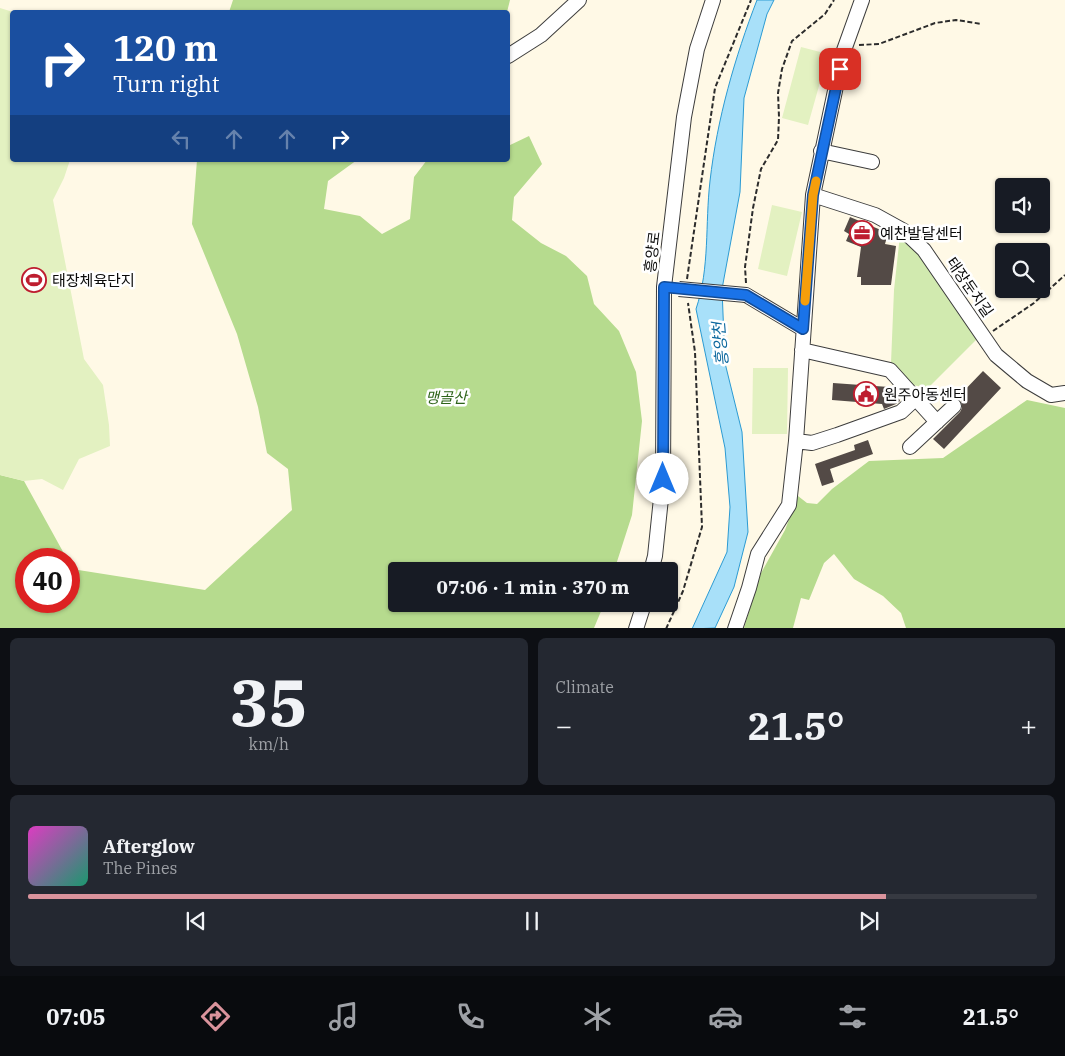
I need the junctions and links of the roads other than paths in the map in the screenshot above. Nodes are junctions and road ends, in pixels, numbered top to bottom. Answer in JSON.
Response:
{"nodes":[{"id":1,"x":579,"y":0,"type":"edge"},
{"id":2,"x":711,"y":0,"type":"edge"},
{"id":3,"x":862,"y":0,"type":"edge"},
{"id":4,"x":510,"y":55,"type":"edge"},
{"id":5,"x":821,"y":151,"type":"junction"},
{"id":6,"x":872,"y":162,"type":"dead end"},
{"id":7,"x":813,"y":195,"type":"junction"},
{"id":8,"x":664,"y":287,"type":"junction"},
{"id":9,"x":803,"y":329,"type":"junction"},
{"id":10,"x":802,"y":350,"type":"junction"},
{"id":11,"x":1065,"y":393,"type":"edge"},
{"id":12,"x":915,"y":399,"type":"junction"},
{"id":13,"x":954,"y":406,"type":"dead end"},
{"id":14,"x":937,"y":422,"type":"junction"},
{"id":15,"x":796,"y":441,"type":"junction"},
{"id":16,"x":910,"y":447,"type":"dead end"},
{"id":17,"x":654,"y":562,"type":"edge"},
{"id":18,"x":641,"y":612,"type":"edge"},
{"id":19,"x":636,"y":628,"type":"edge"},
{"id":20,"x":735,"y":628,"type":"edge"}],
"edges":[{"from":1,"to":4,"type":"street"},
{"from":2,"to":8,"type":"street","name":"흥양로"},
{"from":3,"to":5,"type":"street"},
{"from":5,"to":6,"type":"street"},
{"from":5,"to":7,"type":"street"},
{"from":7,"to":9,"type":"street"},
{"from":7,"to":11,"type":"street","name":"태장둔치길"},
{"from":8,"to":9,"type":"street","bridge":true},
{"from":8,"to":17,"type":"street","name":"흥양로"},
{"from":9,"to":10,"type":"street"},
{"from":10,"to":12,"type":"street"},
{"from":10,"to":15,"type":"street"},
{"from":12,"to":14,"type":"street"},
{"from":12,"to":15,"type":"street"},
{"from":13,"to":14,"type":"street"},
{"from":14,"to":16,"type":"street"},
{"from":15,"to":20,"type":"street"},
{"from":18,"to":19,"type":"street"}]}
